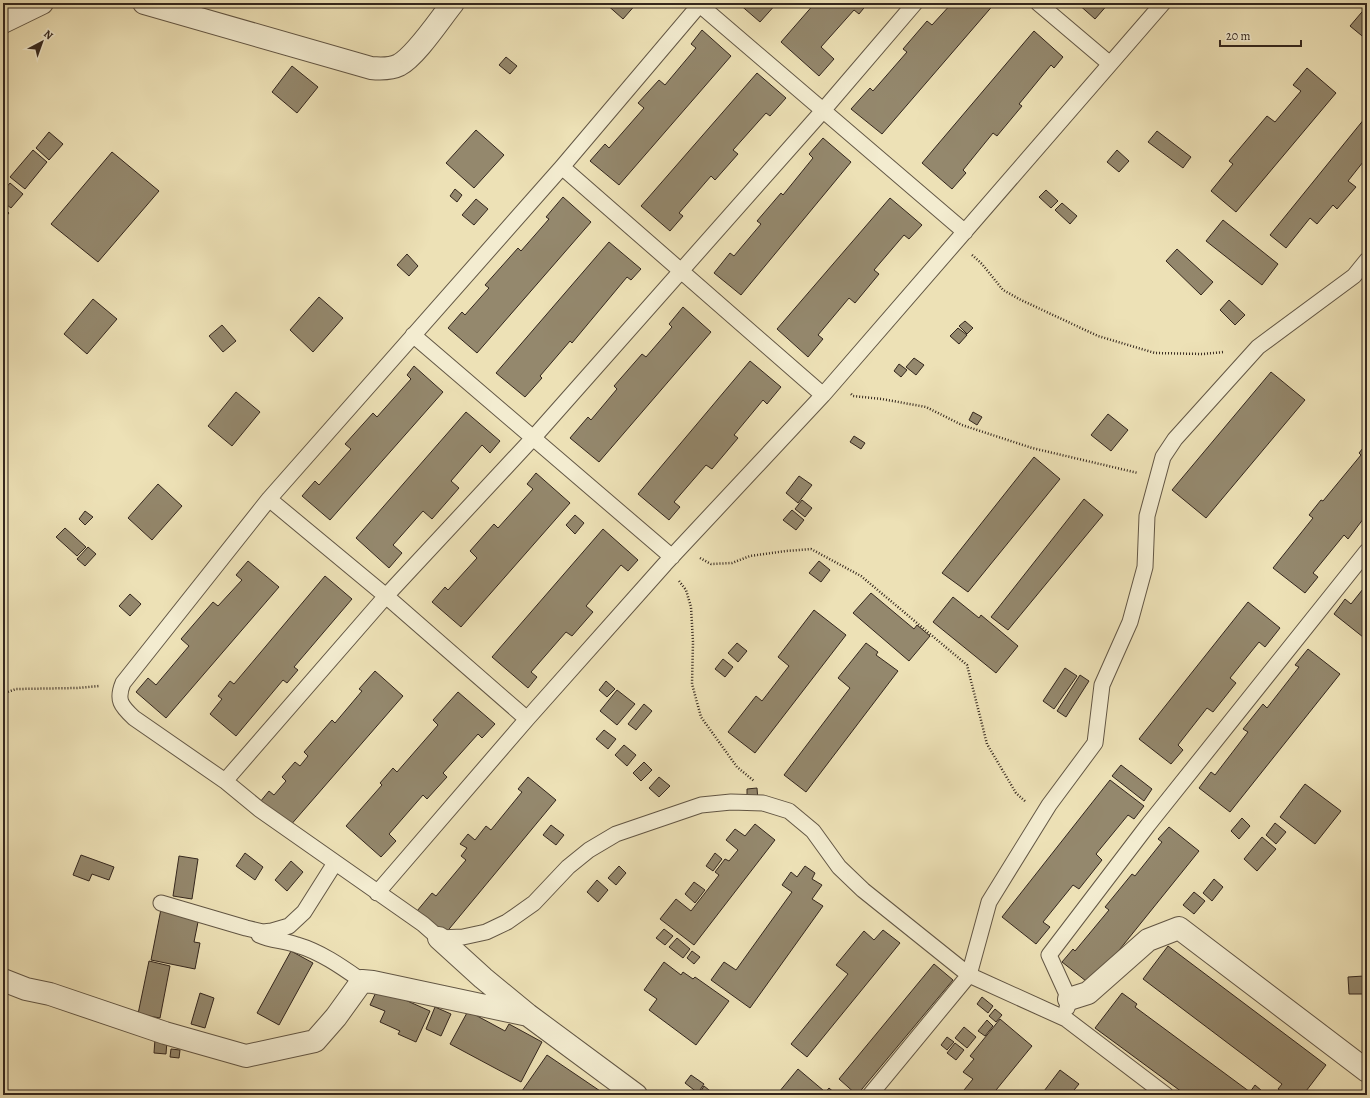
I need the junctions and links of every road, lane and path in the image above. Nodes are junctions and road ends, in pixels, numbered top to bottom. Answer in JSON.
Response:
{"nodes":[{"id":1,"x":42,"y":3,"type":"edge"},
{"id":2,"x":144,"y":3,"type":"edge"},
{"id":3,"x":453,"y":3,"type":"edge"},
{"id":4,"x":915,"y":3,"type":"edge"},
{"id":5,"x":1038,"y":3,"type":"edge"},
{"id":6,"x":1163,"y":3,"type":"edge"},
{"id":7,"x":700,"y":4,"type":"edge"},
{"id":8,"x":3,"y":22,"type":"edge"},
{"id":9,"x":1110,"y":64,"type":"junction"},
{"id":10,"x":823,"y":110,"type":"junction"},
{"id":11,"x":562,"y":167,"type":"junction"},
{"id":12,"x":961,"y":236,"type":"junction"},
{"id":13,"x":1367,"y":260,"type":"edge"},
{"id":14,"x":680,"y":271,"type":"junction"},
{"id":15,"x":413,"y":335,"type":"junction"},
{"id":16,"x":1258,"y":347,"type":"junction"},
{"id":17,"x":834,"y":382,"type":"junction"},
{"id":18,"x":823,"y":395,"type":"junction"},
{"id":19,"x":534,"y":438,"type":"junction"},
{"id":20,"x":1156,"y":477,"type":"junction"},
{"id":21,"x":269,"y":499,"type":"junction"},
{"id":22,"x":1367,"y":550,"type":"edge"},
{"id":23,"x":673,"y":556,"type":"junction"},
{"id":24,"x":386,"y":596,"type":"junction"},
{"id":25,"x":123,"y":683,"type":"junction"},
{"id":26,"x":3,"y":695,"type":"edge"},
{"id":27,"x":527,"y":719,"type":"junction"},
{"id":28,"x":225,"y":781,"type":"junction"},
{"id":29,"x":754,"y":782,"type":"dead end"},
{"id":30,"x":1042,"y":816,"type":"junction"},
{"id":31,"x":335,"y":863,"type":"junction"},
{"id":32,"x":377,"y":893,"type":"junction"},
{"id":33,"x":161,"y":902,"type":"dead end"},
{"id":34,"x":246,"y":928,"type":"junction"},
{"id":35,"x":439,"y":938,"type":"junction"},
{"id":36,"x":969,"y":975,"type":"junction"},
{"id":37,"x":3,"y":980,"type":"edge"},
{"id":38,"x":362,"y":981,"type":"junction"},
{"id":39,"x":1067,"y":1009,"type":"junction"},
{"id":40,"x":528,"y":1015,"type":"junction"},
{"id":41,"x":1367,"y":1071,"type":"edge"},
{"id":42,"x":636,"y":1095,"type":"edge"},
{"id":43,"x":870,"y":1095,"type":"edge"},
{"id":44,"x":1166,"y":1095,"type":"edge"}],
"edges":[{"from":1,"to":8,"type":"street"},
{"from":2,"to":3,"type":"street"},
{"from":4,"to":10,"type":"lane"},
{"from":5,"to":9,"type":"lane"},
{"from":6,"to":9,"type":"lane"},
{"from":7,"to":10,"type":"lane"},
{"from":7,"to":11,"type":"lane"},
{"from":9,"to":12,"type":"lane"},
{"from":10,"to":12,"type":"lane"},
{"from":10,"to":14,"type":"lane"},
{"from":11,"to":14,"type":"lane"},
{"from":11,"to":15,"type":"lane"},
{"from":12,"to":16,"type":"path"},
{"from":12,"to":17,"type":"lane"},
{"from":13,"to":16,"type":"lane"},
{"from":14,"to":18,"type":"lane"},
{"from":14,"to":19,"type":"lane"},
{"from":15,"to":19,"type":"lane"},
{"from":15,"to":21,"type":"lane"},
{"from":16,"to":20,"type":"lane"},
{"from":17,"to":18,"type":"lane"},
{"from":17,"to":20,"type":"path"},
{"from":18,"to":23,"type":"lane"},
{"from":19,"to":23,"type":"lane"},
{"from":19,"to":24,"type":"lane"},
{"from":20,"to":30,"type":"lane"},
{"from":21,"to":24,"type":"lane"},
{"from":21,"to":25,"type":"lane"},
{"from":22,"to":39,"type":"lane"},
{"from":23,"to":27,"type":"lane"},
{"from":23,"to":29,"type":"path"},
{"from":23,"to":30,"type":"path"},
{"from":24,"to":27,"type":"lane"},
{"from":24,"to":28,"type":"lane"},
{"from":25,"to":26,"type":"path"},
{"from":25,"to":28,"type":"lane"},
{"from":27,"to":32,"type":"lane"},
{"from":28,"to":31,"type":"lane"},
{"from":30,"to":36,"type":"lane"},
{"from":31,"to":32,"type":"lane"},
{"from":31,"to":34,"type":"lane"},
{"from":32,"to":35,"type":"lane"},
{"from":33,"to":34,"type":"lane"},
{"from":34,"to":38,"type":"lane"},
{"from":35,"to":36,"type":"lane"},
{"from":35,"to":40,"type":"street"},
{"from":36,"to":39,"type":"lane"},
{"from":36,"to":43,"type":"lane"},
{"from":37,"to":38,"type":"street"},
{"from":38,"to":40,"type":"street"},
{"from":39,"to":41,"type":"street"},
{"from":39,"to":44,"type":"lane"},
{"from":40,"to":42,"type":"street"}]}
